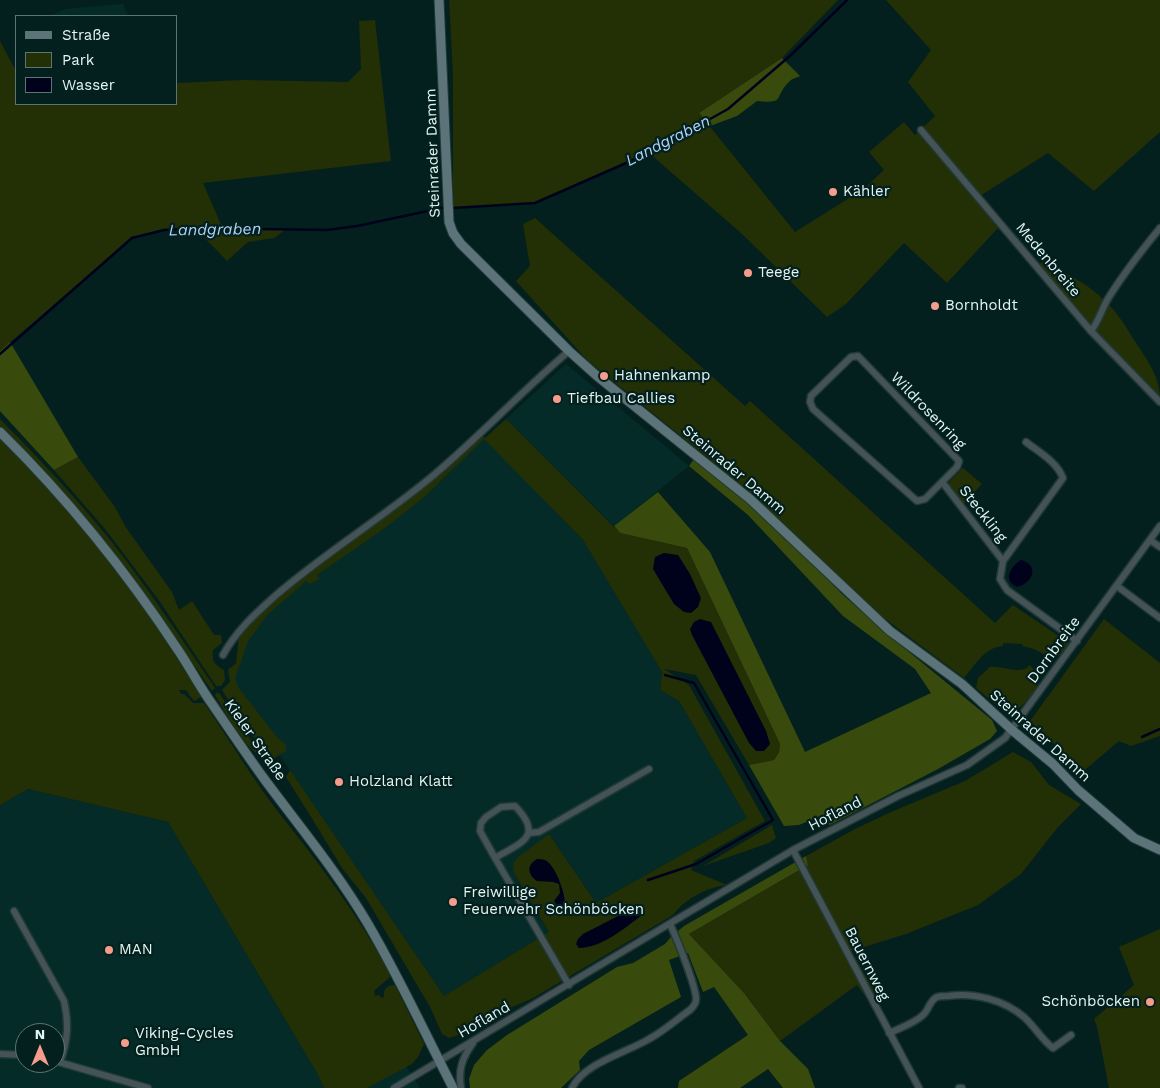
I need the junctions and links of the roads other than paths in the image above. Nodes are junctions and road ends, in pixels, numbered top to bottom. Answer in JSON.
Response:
{"nodes":[{"id":1,"x":439,"y":0,"type":"edge"},
{"id":2,"x":921,"y":130,"type":"dead end"},
{"id":3,"x":1160,"y":228,"type":"edge"},
{"id":4,"x":1091,"y":331,"type":"junction"},
{"id":5,"x":569,"y":351,"type":"junction"},
{"id":6,"x":1160,"y":402,"type":"edge"},
{"id":7,"x":0,"y":432,"type":"edge"},
{"id":8,"x":1026,"y":442,"type":"dead end"},
{"id":9,"x":943,"y":483,"type":"junction"},
{"id":10,"x":1160,"y":526,"type":"edge"},
{"id":11,"x":1150,"y":540,"type":"junction"},
{"id":12,"x":1160,"y":547,"type":"edge"},
{"id":13,"x":1003,"y":561,"type":"junction"},
{"id":14,"x":1117,"y":586,"type":"junction"},
{"id":15,"x":1160,"y":618,"type":"edge"},
{"id":16,"x":1077,"y":641,"type":"junction"},
{"id":17,"x":223,"y":656,"type":"dead end"},
{"id":18,"x":1012,"y":730,"type":"junction"},
{"id":19,"x":649,"y":769,"type":"dead end"},
{"id":20,"x":529,"y":833,"type":"junction"},
{"id":21,"x":794,"y":850,"type":"junction"},
{"id":22,"x":1160,"y":850,"type":"edge"},
{"id":23,"x":494,"y":858,"type":"junction"},
{"id":24,"x":14,"y":911,"type":"dead end"},
{"id":25,"x":670,"y":924,"type":"junction"},
{"id":26,"x":569,"y":985,"type":"junction"},
{"id":27,"x":889,"y":1033,"type":"junction"},
{"id":28,"x":1071,"y":1035,"type":"dead end"},
{"id":29,"x":65,"y":1039,"type":"edge"},
{"id":30,"x":476,"y":1040,"type":"junction"},
{"id":31,"x":0,"y":1054,"type":"edge"},
{"id":32,"x":15,"y":1055,"type":"edge"},
{"id":33,"x":439,"y":1061,"type":"junction"},
{"id":34,"x":65,"y":1064,"type":"edge"},
{"id":35,"x":148,"y":1088,"type":"edge"},
{"id":36,"x":394,"y":1088,"type":"edge"},
{"id":37,"x":453,"y":1088,"type":"edge"},
{"id":38,"x":461,"y":1088,"type":"edge"},
{"id":39,"x":572,"y":1088,"type":"edge"},
{"id":40,"x":918,"y":1088,"type":"edge"}],
"edges":[{"from":1,"to":5,"type":"main road","name":"Steinrader Damm"},
{"from":2,"to":4,"type":"street","name":"Medenbreite"},
{"from":3,"to":4,"type":"street"},
{"from":4,"to":6,"type":"street","name":"Medenbreite"},
{"from":5,"to":17,"type":"street"},
{"from":5,"to":18,"type":"main road","name":"Steinrader Damm"},
{"from":7,"to":33,"type":"main road","name":"Kieler Straße"},
{"from":8,"to":13,"type":"street"},
{"from":9,"to":9,"type":"street","name":"Wildrosenring"},
{"from":9,"to":13,"type":"street","name":"Steckling"},
{"from":10,"to":11,"type":"street","name":"Dornbreite"},
{"from":11,"to":12,"type":"street"},
{"from":11,"to":14,"type":"street","name":"Dornbreite"},
{"from":13,"to":16,"type":"street"},
{"from":14,"to":15,"type":"street"},
{"from":14,"to":16,"type":"street","name":"Dornbreite"},
{"from":16,"to":18,"type":"street","name":"Dornbreite"},
{"from":18,"to":21,"type":"street","name":"Hofland"},
{"from":18,"to":22,"type":"main road","name":"Steinrader Damm"},
{"from":19,"to":20,"type":"street"},
{"from":20,"to":23,"type":"street"},
{"from":20,"to":23,"type":"street"},
{"from":21,"to":25,"type":"street","name":"Hofland"},
{"from":21,"to":27,"type":"street","name":"Bauernweg"},
{"from":23,"to":26,"type":"street"},
{"from":24,"to":29,"type":"street"},
{"from":25,"to":26,"type":"street","name":"Hofland"},
{"from":25,"to":39,"type":"street"},
{"from":26,"to":30,"type":"street","name":"Hofland"},
{"from":27,"to":28,"type":"street"},
{"from":27,"to":40,"type":"street","name":"Bauernweg"},
{"from":30,"to":33,"type":"street","name":"Hofland"},
{"from":30,"to":38,"type":"street"},
{"from":31,"to":32,"type":"street"},
{"from":33,"to":36,"type":"street","name":"Hofland"},
{"from":33,"to":37,"type":"main road","name":"Kieler Straße"},
{"from":34,"to":35,"type":"street"}]}
